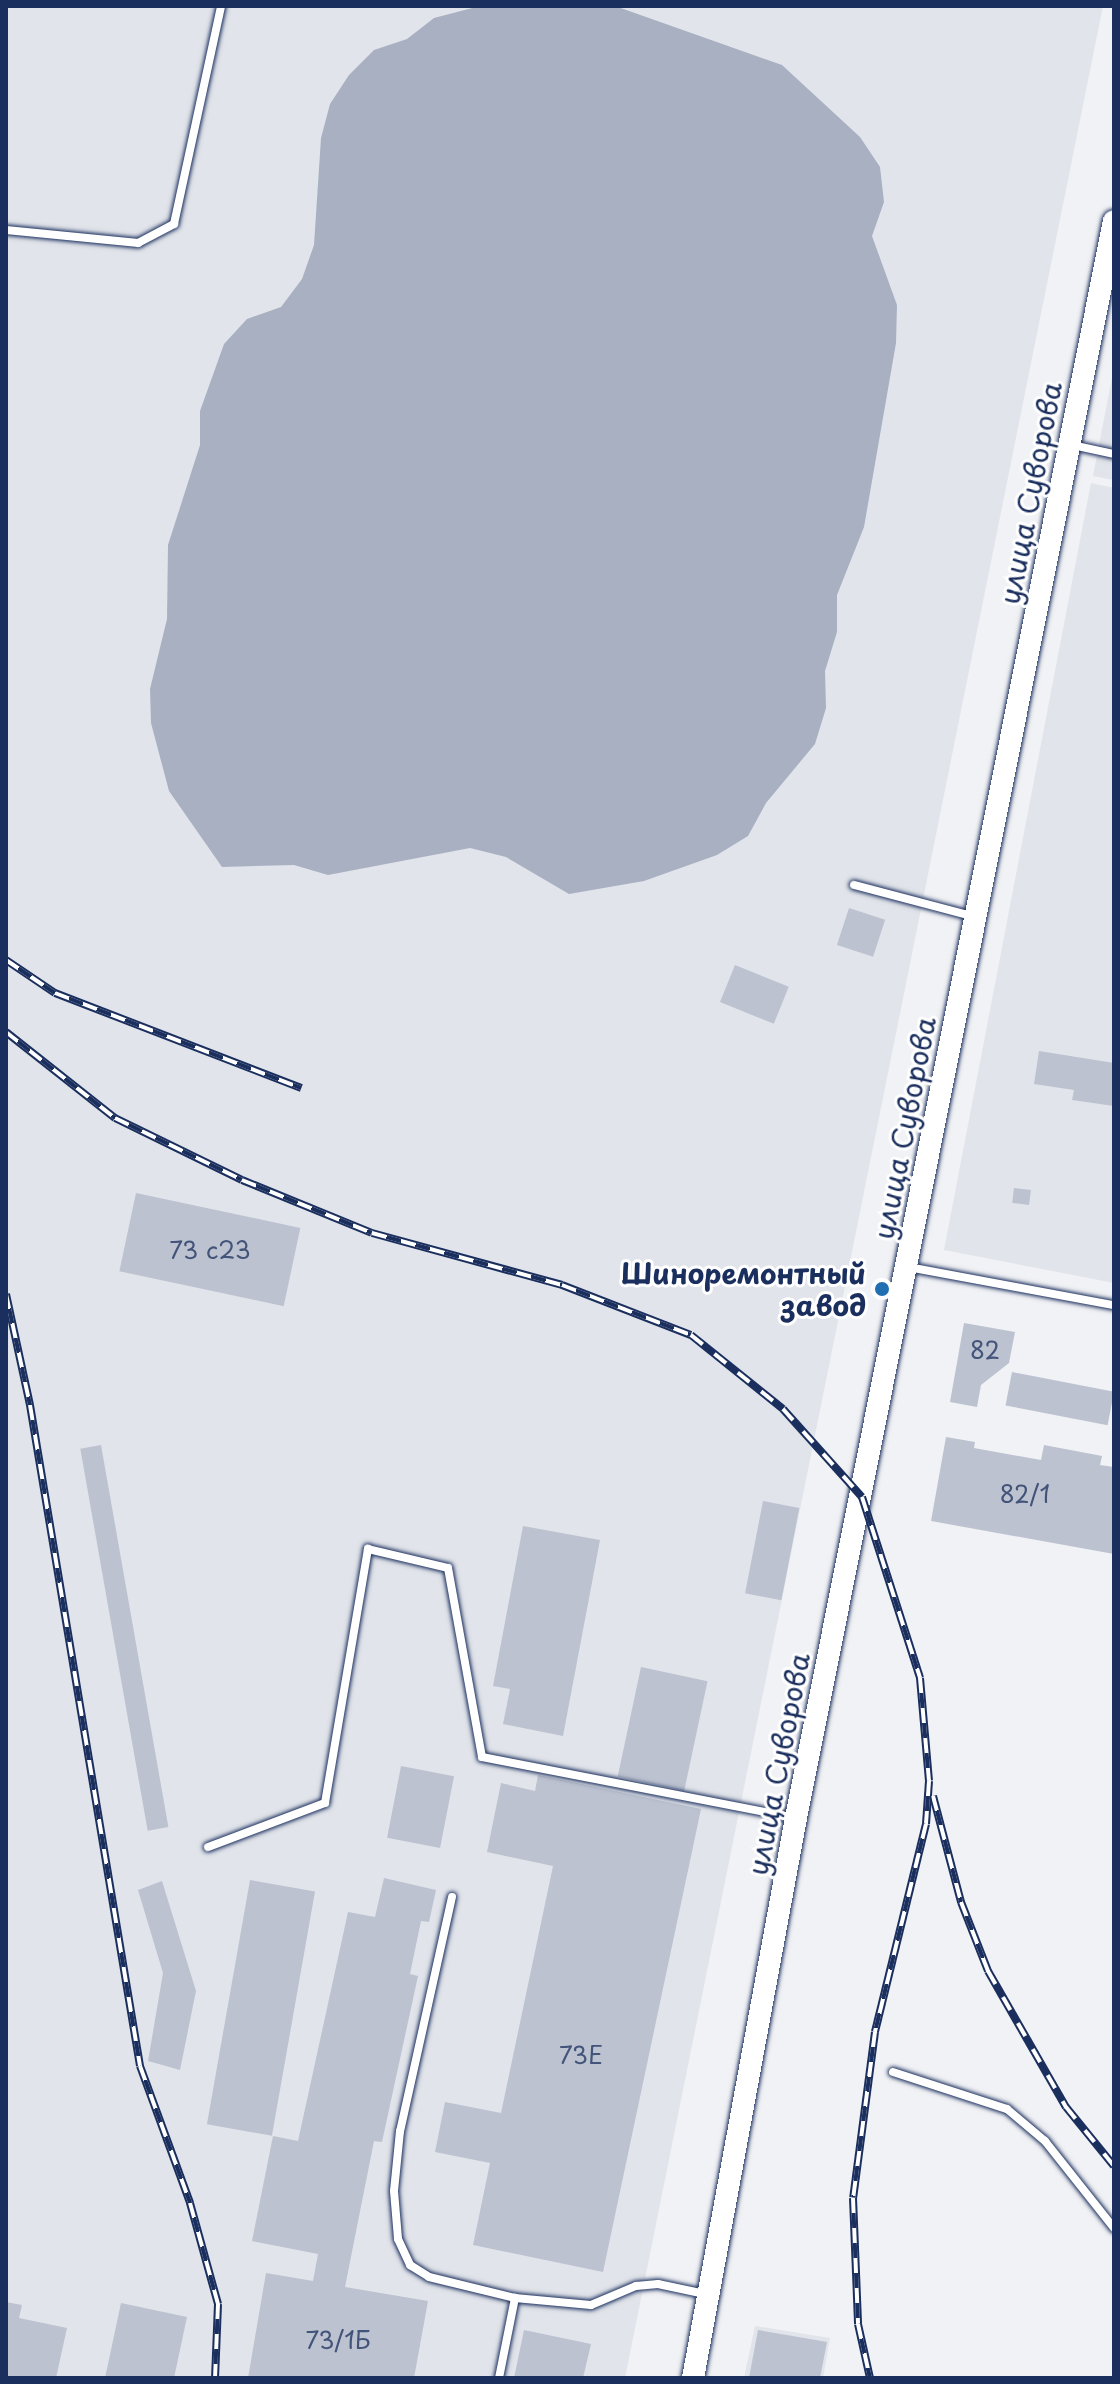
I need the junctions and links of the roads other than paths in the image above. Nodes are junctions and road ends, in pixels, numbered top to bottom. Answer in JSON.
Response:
{"nodes":[{"id":1,"x":221,"y":6,"type":"edge"},
{"id":2,"x":1114,"y":221,"type":"edge"},
{"id":3,"x":6,"y":230,"type":"edge"},
{"id":4,"x":1071,"y":445,"type":"junction"},
{"id":5,"x":1114,"y":454,"type":"edge"},
{"id":6,"x":854,"y":885,"type":"dead end"},
{"id":7,"x":976,"y":917,"type":"junction"},
{"id":8,"x":907,"y":1267,"type":"junction"},
{"id":9,"x":1114,"y":1305,"type":"edge"},
{"id":10,"x":796,"y":1818,"type":"junction"},
{"id":11,"x":208,"y":1847,"type":"dead end"},
{"id":12,"x":452,"y":1897,"type":"dead end"},
{"id":13,"x":893,"y":2072,"type":"dead end"},
{"id":14,"x":1114,"y":2228,"type":"edge"},
{"id":15,"x":709,"y":2295,"type":"junction"},
{"id":16,"x":515,"y":2298,"type":"junction"},
{"id":17,"x":499,"y":2378,"type":"edge"},
{"id":18,"x":693,"y":2378,"type":"edge"}],
"edges":[{"from":1,"to":3,"type":"lane"},
{"from":2,"to":4,"type":"main road","name":"улица Суворова"},
{"from":4,"to":5,"type":"lane"},
{"from":4,"to":7,"type":"main road","name":"улица Суворова"},
{"from":6,"to":7,"type":"lane"},
{"from":7,"to":8,"type":"main road","name":"улица Суворова"},
{"from":8,"to":9,"type":"lane"},
{"from":8,"to":10,"type":"main road","name":"улица Суворова"},
{"from":10,"to":11,"type":"lane"},
{"from":10,"to":15,"type":"main road","name":"улица Суворова"},
{"from":12,"to":16,"type":"lane"},
{"from":13,"to":14,"type":"lane"},
{"from":15,"to":16,"type":"lane"},
{"from":15,"to":18,"type":"main road","name":"улица Суворова"},
{"from":16,"to":17,"type":"lane"}]}
